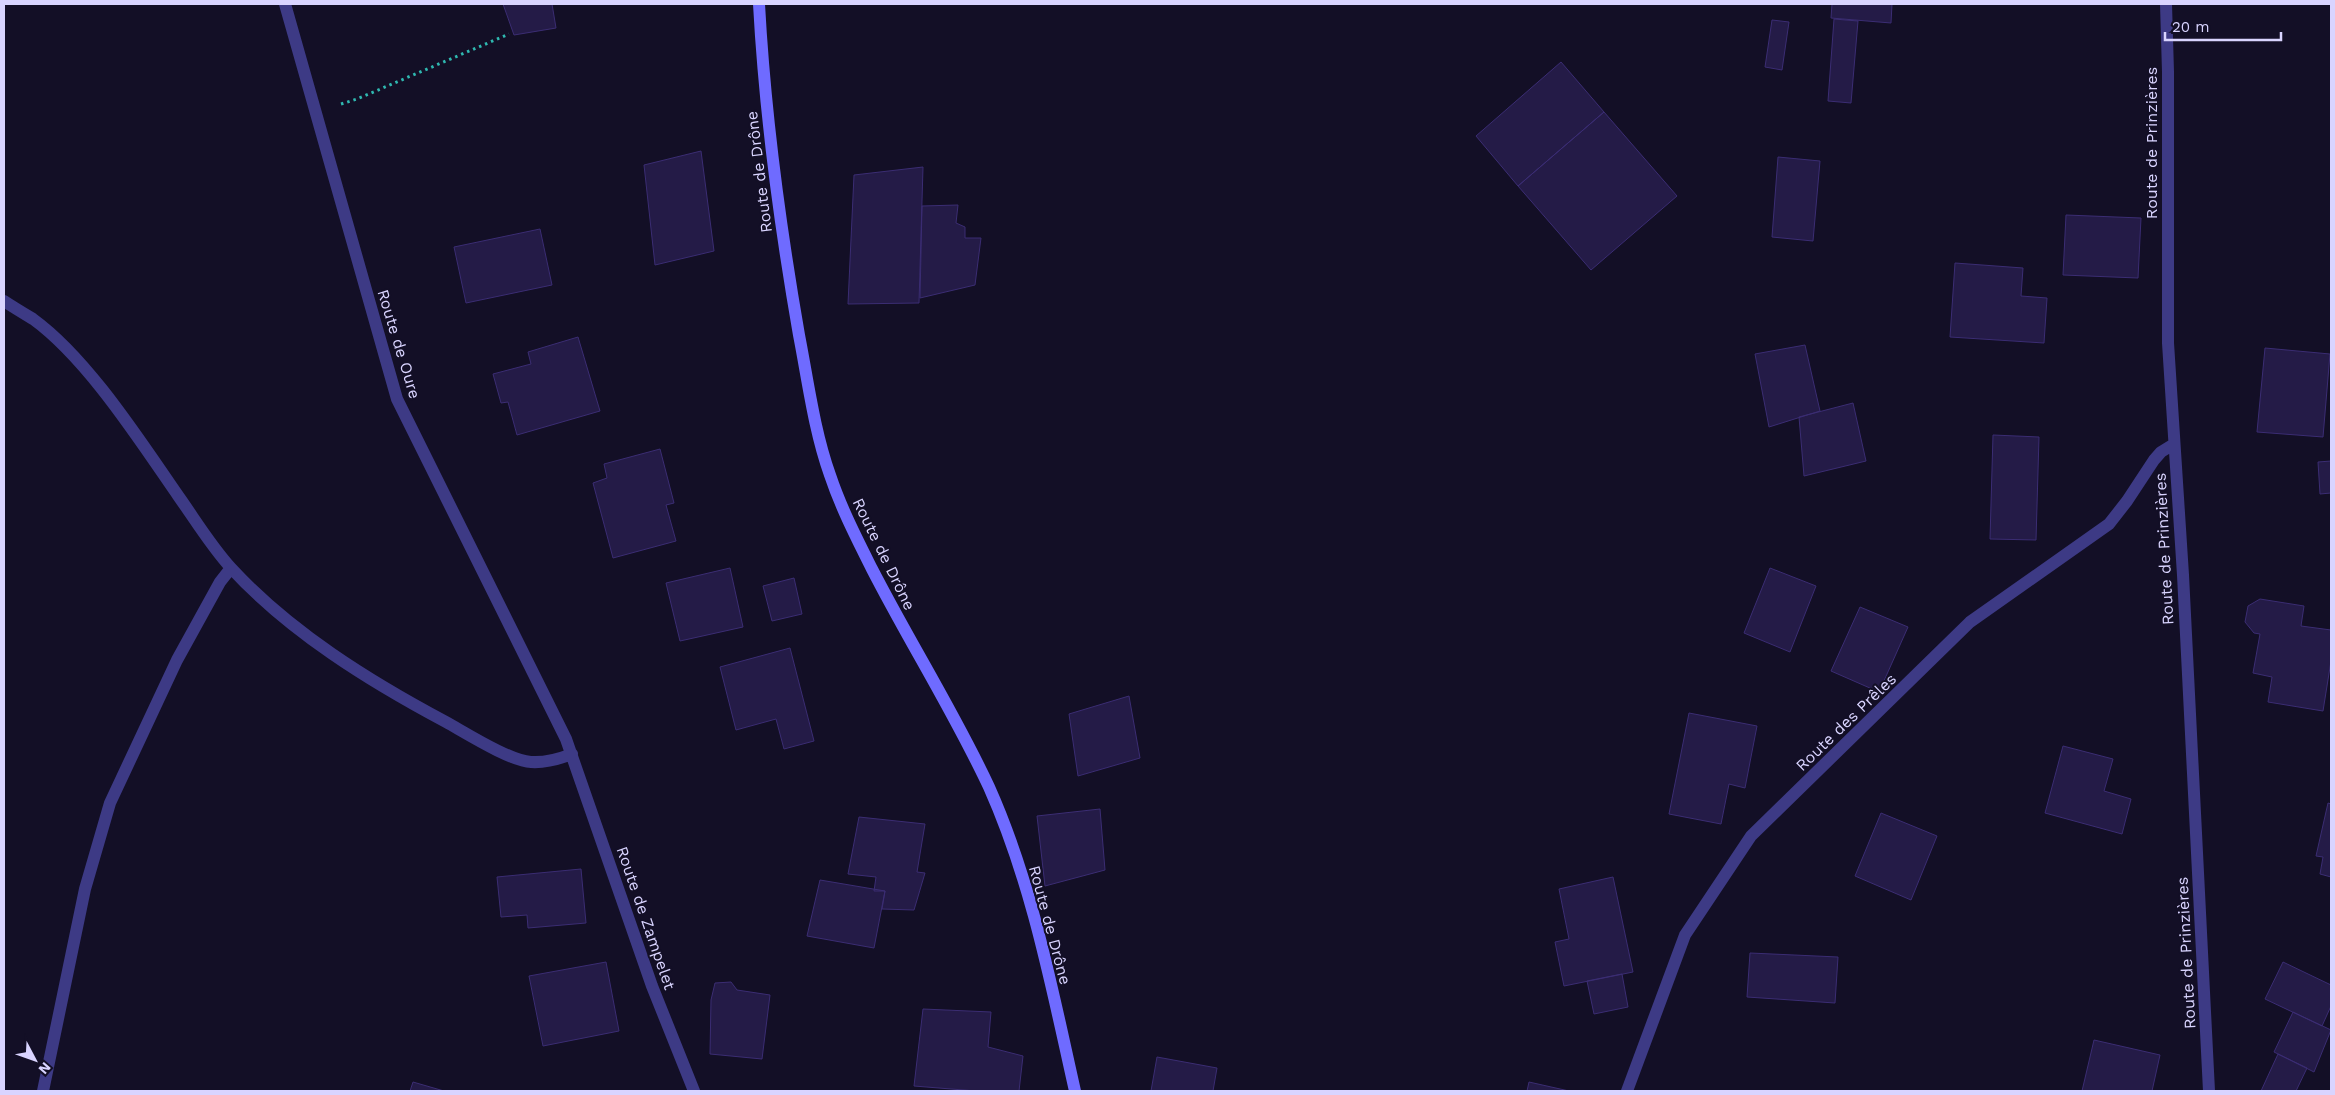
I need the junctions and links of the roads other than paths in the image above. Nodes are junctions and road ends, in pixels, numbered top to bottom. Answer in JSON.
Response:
{"nodes":[{"id":1,"x":285,"y":4,"type":"edge"},
{"id":2,"x":759,"y":4,"type":"edge"},
{"id":3,"x":2166,"y":4,"type":"edge"},
{"id":4,"x":4,"y":301,"type":"edge"},
{"id":5,"x":2174,"y":444,"type":"junction"},
{"id":6,"x":231,"y":568,"type":"junction"},
{"id":7,"x":572,"y":754,"type":"junction"},
{"id":8,"x":43,"y":1091,"type":"edge"},
{"id":9,"x":694,"y":1091,"type":"edge"},
{"id":10,"x":1075,"y":1091,"type":"edge"},
{"id":11,"x":1627,"y":1091,"type":"edge"},
{"id":12,"x":2209,"y":1091,"type":"edge"}],
"edges":[{"from":1,"to":7,"type":"street","name":"Route de Oure"},
{"from":2,"to":10,"type":"street","name":"Route de Drône"},
{"from":3,"to":5,"type":"street","name":"Route de Prinzières"},
{"from":4,"to":6,"type":"street"},
{"from":5,"to":11,"type":"street","name":"Route des Prêles"},
{"from":5,"to":12,"type":"street","name":"Route de Prinzières"},
{"from":6,"to":7,"type":"street"},
{"from":6,"to":8,"type":"street"},
{"from":7,"to":9,"type":"street","name":"Route de Zampelet"}]}
